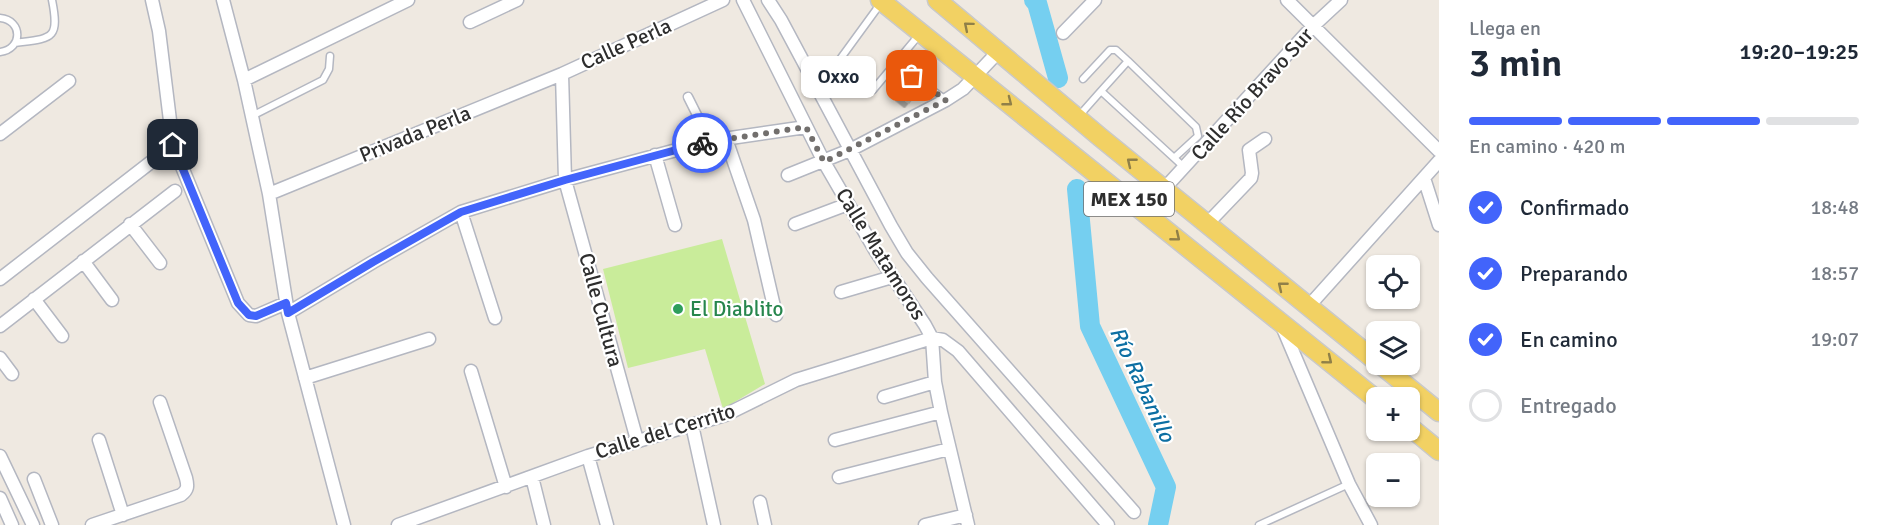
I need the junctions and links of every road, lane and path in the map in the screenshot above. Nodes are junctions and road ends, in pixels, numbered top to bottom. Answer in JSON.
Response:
{"nodes":[{"id":1,"x":52,"y":0,"type":"edge"},
{"id":2,"x":152,"y":0,"type":"edge"},
{"id":3,"x":223,"y":0,"type":"edge"},
{"id":4,"x":408,"y":0,"type":"edge"},
{"id":5,"x":517,"y":0,"type":"edge"},
{"id":6,"x":723,"y":0,"type":"edge"},
{"id":7,"x":743,"y":0,"type":"edge"},
{"id":8,"x":768,"y":0,"type":"edge"},
{"id":9,"x":938,"y":0,"type":"edge"},
{"id":10,"x":1095,"y":0,"type":"edge"},
{"id":11,"x":1287,"y":0,"type":"edge"},
{"id":12,"x":1341,"y":0,"type":"edge"},
{"id":13,"x":881,"y":1,"type":"edge"},
{"id":14,"x":0,"y":18,"type":"edge"},
{"id":15,"x":470,"y":22,"type":"dead end"},
{"id":16,"x":1313,"y":26,"type":"junction"},
{"id":17,"x":922,"y":33,"type":"junction"},
{"id":18,"x":1063,"y":33,"type":"dead end"},
{"id":19,"x":15,"y":44,"type":"junction"},
{"id":20,"x":999,"y":51,"type":"junction"},
{"id":21,"x":0,"y":52,"type":"edge"},
{"id":22,"x":330,"y":57,"type":"dead end"},
{"id":23,"x":1128,"y":62,"type":"junction"},
{"id":24,"x":895,"y":64,"type":"junction"},
{"id":25,"x":562,"y":74,"type":"junction"},
{"id":26,"x":975,"y":76,"type":"junction"},
{"id":27,"x":1083,"y":79,"type":"dead end"},
{"id":28,"x":244,"y":80,"type":"junction"},
{"id":29,"x":69,"y":81,"type":"dead end"},
{"id":30,"x":1101,"y":91,"type":"junction"},
{"id":31,"x":688,"y":97,"type":"dead end"},
{"id":32,"x":946,"y":100,"type":"junction"},
{"id":33,"x":252,"y":117,"type":"junction"},
{"id":34,"x":1077,"y":117,"type":"junction"},
{"id":35,"x":806,"y":127,"type":"junction"},
{"id":36,"x":0,"y":134,"type":"edge"},
{"id":37,"x":726,"y":139,"type":"junction"},
{"id":38,"x":1265,"y":139,"type":"dead end"},
{"id":39,"x":710,"y":141,"type":"junction"},
{"id":40,"x":173,"y":145,"type":"junction"},
{"id":41,"x":850,"y":150,"type":"junction"},
{"id":42,"x":1439,"y":151,"type":"edge"},
{"id":43,"x":655,"y":155,"type":"junction"},
{"id":44,"x":1174,"y":158,"type":"junction"},
{"id":45,"x":1439,"y":161,"type":"edge"},
{"id":46,"x":824,"y":162,"type":"junction"},
{"id":47,"x":1185,"y":168,"type":"junction"},
{"id":48,"x":788,"y":175,"type":"dead end"},
{"id":49,"x":1424,"y":178,"type":"junction"},
{"id":50,"x":565,"y":180,"type":"junction"},
{"id":51,"x":1164,"y":189,"type":"junction"},
{"id":52,"x":175,"y":191,"type":"dead end"},
{"id":53,"x":269,"y":194,"type":"junction"},
{"id":54,"x":848,"y":204,"type":"junction"},
{"id":55,"x":461,"y":212,"type":"junction"},
{"id":56,"x":130,"y":224,"type":"junction"},
{"id":57,"x":795,"y":224,"type":"dead end"},
{"id":58,"x":1207,"y":224,"type":"junction"},
{"id":59,"x":675,"y":225,"type":"dead end"},
{"id":60,"x":1439,"y":225,"type":"edge"},
{"id":61,"x":83,"y":261,"type":"junction"},
{"id":62,"x":160,"y":263,"type":"dead end"},
{"id":63,"x":892,"y":277,"type":"junction"},
{"id":64,"x":0,"y":279,"type":"edge"},
{"id":65,"x":842,"y":292,"type":"dead end"},
{"id":66,"x":34,"y":299,"type":"junction"},
{"id":67,"x":112,"y":300,"type":"dead end"},
{"id":68,"x":1308,"y":307,"type":"junction"},
{"id":69,"x":287,"y":308,"type":"junction"},
{"id":70,"x":776,"y":315,"type":"dead end"},
{"id":71,"x":495,"y":318,"type":"dead end"},
{"id":72,"x":1280,"y":322,"type":"junction"},
{"id":73,"x":0,"y":326,"type":"edge"},
{"id":74,"x":62,"y":336,"type":"dead end"},
{"id":75,"x":932,"y":338,"type":"junction"},
{"id":76,"x":429,"y":339,"type":"dead end"},
{"id":77,"x":1366,"y":353,"type":"edge"},
{"id":78,"x":0,"y":358,"type":"edge"},
{"id":79,"x":471,"y":371,"type":"dead end"},
{"id":80,"x":12,"y":374,"type":"dead end"},
{"id":81,"x":1394,"y":375,"type":"edge"},
{"id":82,"x":305,"y":378,"type":"junction"},
{"id":83,"x":935,"y":382,"type":"junction"},
{"id":84,"x":1366,"y":391,"type":"edge"},
{"id":85,"x":884,"y":398,"type":"dead end"},
{"id":86,"x":160,"y":402,"type":"dead end"},
{"id":87,"x":940,"y":412,"type":"junction"},
{"id":88,"x":1439,"y":412,"type":"edge"},
{"id":89,"x":692,"y":425,"type":"junction"},
{"id":90,"x":1420,"y":435,"type":"edge"},
{"id":91,"x":99,"y":440,"type":"dead end"},
{"id":92,"x":637,"y":440,"type":"junction"},
{"id":93,"x":835,"y":440,"type":"dead end"},
{"id":94,"x":950,"y":449,"type":"junction"},
{"id":95,"x":1439,"y":451,"type":"edge"},
{"id":96,"x":0,"y":456,"type":"edge"},
{"id":97,"x":588,"y":456,"type":"junction"},
{"id":98,"x":532,"y":477,"type":"junction"},
{"id":99,"x":839,"y":477,"type":"dead end"},
{"id":100,"x":34,"y":479,"type":"dead end"},
{"id":101,"x":1349,"y":484,"type":"junction"},
{"id":102,"x":506,"y":487,"type":"junction"},
{"id":103,"x":19,"y":493,"type":"junction"},
{"id":104,"x":0,"y":498,"type":"edge"},
{"id":105,"x":760,"y":502,"type":"dead end"},
{"id":106,"x":1134,"y":512,"type":"dead end"},
{"id":107,"x":123,"y":515,"type":"junction"},
{"id":108,"x":967,"y":520,"type":"edge"},
{"id":109,"x":11,"y":525,"type":"edge"},
{"id":110,"x":33,"y":525,"type":"edge"},
{"id":111,"x":52,"y":525,"type":"edge"},
{"id":112,"x":92,"y":525,"type":"edge"},
{"id":113,"x":344,"y":525,"type":"edge"},
{"id":114,"x":398,"y":525,"type":"edge"},
{"id":115,"x":544,"y":525,"type":"edge"},
{"id":116,"x":607,"y":525,"type":"edge"},
{"id":117,"x":714,"y":525,"type":"edge"},
{"id":118,"x":765,"y":525,"type":"edge"},
{"id":119,"x":925,"y":525,"type":"edge"},
{"id":120,"x":1108,"y":525,"type":"edge"},
{"id":121,"x":1259,"y":525,"type":"edge"},
{"id":122,"x":1371,"y":525,"type":"edge"}],
"edges":[{"from":1,"to":19,"type":"lane"},
{"from":2,"to":40,"type":"street"},
{"from":3,"to":28,"type":"street"},
{"from":4,"to":28,"type":"street"},
{"from":5,"to":15,"type":"street"},
{"from":6,"to":25,"type":"street","name":"Calle Perla"},
{"from":7,"to":35,"type":"street","name":"Calle Matamoros"},
{"from":8,"to":41,"type":"street"},
{"from":20,"to":9,"type":"main road","number":"MEX 150","one_way":true},
{"from":10,"to":18,"type":"street"},
{"from":11,"to":16,"type":"street"},
{"from":12,"to":16,"type":"street","name":"Calle Río Bravo Sur"},
{"from":13,"to":17,"type":"main road","number":"MEX 150"},
{"from":13,"to":24,"type":"lane"},
{"from":14,"to":19,"type":"lane"},
{"from":16,"to":42,"type":"street"},
{"from":16,"to":47,"type":"street","name":"Calle Río Bravo Sur"},
{"from":17,"to":24,"type":"lane"},
{"from":17,"to":26,"type":"main road","number":"MEX 150"},
{"from":19,"to":21,"type":"lane"},
{"from":20,"to":26,"type":"street"},
{"from":20,"to":34,"type":"main road","number":"MEX 150"},
{"from":22,"to":33,"type":"lane"},
{"from":23,"to":27,"type":"lane"},
{"from":23,"to":30,"type":"lane"},
{"from":23,"to":44,"type":"lane"},
{"from":24,"to":32,"type":"lane"},
{"from":25,"to":50,"type":"street","name":"Calle Cultura"},
{"from":25,"to":53,"type":"street","name":"Privada Perla"},
{"from":26,"to":32,"type":"street"},
{"from":26,"to":72,"type":"main road","number":"MEX 150","one_way":true},
{"from":28,"to":33,"type":"street"},
{"from":29,"to":36,"type":"street"},
{"from":30,"to":34,"type":"lane"},
{"from":30,"to":44,"type":"lane"},
{"from":31,"to":39,"type":"street"},
{"from":32,"to":41,"type":"street"},
{"from":33,"to":53,"type":"street"},
{"from":51,"to":34,"type":"main road","number":"MEX 150","one_way":true},
{"from":35,"to":37,"type":"street"},
{"from":35,"to":46,"type":"street","name":"Calle Matamoros"},
{"from":37,"to":39,"type":"street"},
{"from":37,"to":70,"type":"street"},
{"from":38,"to":58,"type":"street"},
{"from":39,"to":43,"type":"street"},
{"from":40,"to":64,"type":"street"},
{"from":40,"to":69,"type":"street"},
{"from":41,"to":46,"type":"street"},
{"from":41,"to":106,"type":"street"},
{"from":43,"to":50,"type":"street"},
{"from":43,"to":59,"type":"street"},
{"from":44,"to":47,"type":"lane"},
{"from":45,"to":49,"type":"street"},
{"from":46,"to":48,"type":"street"},
{"from":46,"to":54,"type":"street","name":"Calle Matamoros"},
{"from":47,"to":51,"type":"street","name":"Calle Río Bravo Sur"},
{"from":49,"to":60,"type":"street"},
{"from":49,"to":68,"type":"street"},
{"from":50,"to":55,"type":"street"},
{"from":50,"to":92,"type":"street","name":"Calle Cultura"},
{"from":51,"to":58,"type":"main road","number":"MEX 150"},
{"from":52,"to":56,"type":"street"},
{"from":53,"to":69,"type":"street"},
{"from":54,"to":57,"type":"street"},
{"from":54,"to":63,"type":"street","name":"Calle Matamoros"},
{"from":55,"to":69,"type":"street"},
{"from":55,"to":71,"type":"street"},
{"from":56,"to":61,"type":"street"},
{"from":56,"to":62,"type":"street"},
{"from":68,"to":58,"type":"main road","number":"MEX 150","one_way":true},
{"from":61,"to":66,"type":"street"},
{"from":61,"to":67,"type":"street"},
{"from":63,"to":65,"type":"street"},
{"from":63,"to":75,"type":"street","name":"Calle Matamoros"},
{"from":66,"to":73,"type":"street"},
{"from":66,"to":74,"type":"street"},
{"from":68,"to":77,"type":"main road","number":"MEX 150"},
{"from":69,"to":82,"type":"street"},
{"from":72,"to":84,"type":"main road","number":"MEX 150","one_way":true},
{"from":72,"to":101,"type":"street"},
{"from":75,"to":83,"type":"street","name":"Calle Matamoros"},
{"from":75,"to":89,"type":"street","name":"Calle del Cerrito"},
{"from":75,"to":120,"type":"street"},
{"from":76,"to":82,"type":"street"},
{"from":78,"to":80,"type":"street"},
{"from":79,"to":102,"type":"street"},
{"from":81,"to":88,"type":"main road","number":"MEX 150"},
{"from":82,"to":113,"type":"street"},
{"from":83,"to":85,"type":"street"},
{"from":83,"to":87,"type":"street","name":"Calle Matamoros"},
{"from":86,"to":107,"type":"street"},
{"from":87,"to":93,"type":"street"},
{"from":87,"to":94,"type":"street","name":"Calle Matamoros"},
{"from":89,"to":92,"type":"street","name":"Calle del Cerrito"},
{"from":89,"to":117,"type":"street"},
{"from":90,"to":95,"type":"main road"},
{"from":91,"to":107,"type":"street"},
{"from":92,"to":97,"type":"street","name":"Calle del Cerrito"},
{"from":94,"to":99,"type":"street"},
{"from":94,"to":108,"type":"street","name":"Calle Matamoros"},
{"from":96,"to":103,"type":"street"},
{"from":97,"to":98,"type":"street","name":"Calle del Cerrito"},
{"from":97,"to":116,"type":"street"},
{"from":98,"to":102,"type":"street","name":"Calle del Cerrito"},
{"from":98,"to":115,"type":"street"},
{"from":100,"to":111,"type":"street"},
{"from":101,"to":121,"type":"lane"},
{"from":101,"to":122,"type":"street"},
{"from":102,"to":114,"type":"street","name":"Calle del Cerrito"},
{"from":103,"to":104,"type":"street"},
{"from":103,"to":110,"type":"street"},
{"from":104,"to":109,"type":"street"},
{"from":105,"to":118,"type":"street"},
{"from":107,"to":112,"type":"street"},
{"from":108,"to":119,"type":"street"}]}
